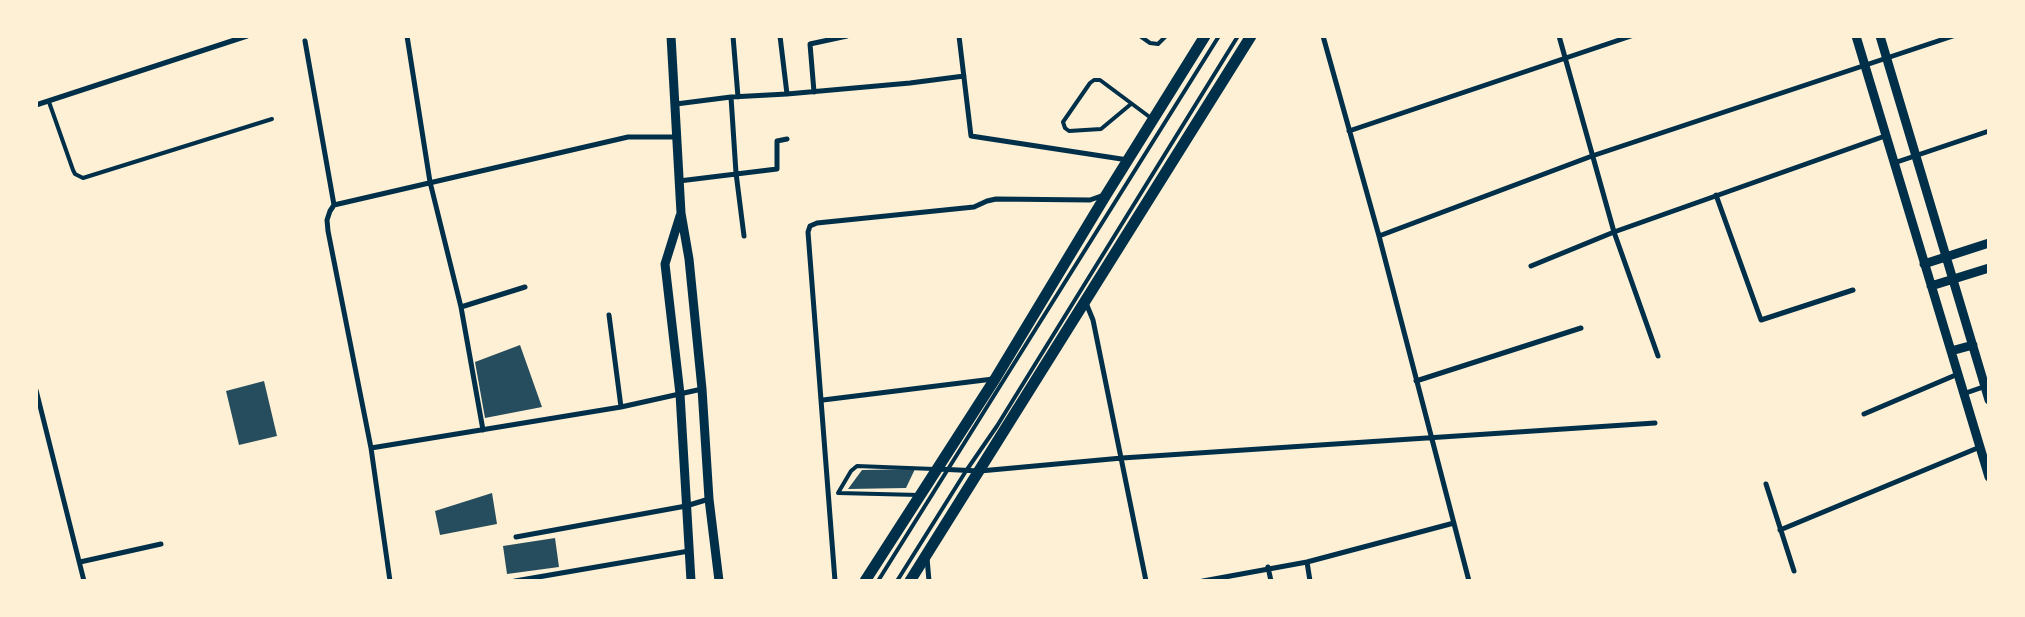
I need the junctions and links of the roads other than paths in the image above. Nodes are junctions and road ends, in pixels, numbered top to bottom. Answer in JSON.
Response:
{"nodes":[{"id":1,"x":247,"y":36,"type":"edge"},
{"id":2,"x":407,"y":36,"type":"edge"},
{"id":3,"x":671,"y":36,"type":"edge"},
{"id":4,"x":733,"y":36,"type":"edge"},
{"id":5,"x":780,"y":36,"type":"edge"},
{"id":6,"x":847,"y":36,"type":"edge"},
{"id":7,"x":959,"y":36,"type":"edge"},
{"id":8,"x":1140,"y":36,"type":"edge"},
{"id":9,"x":1166,"y":36,"type":"edge"},
{"id":10,"x":1205,"y":36,"type":"edge"},
{"id":11,"x":1219,"y":36,"type":"edge"},
{"id":12,"x":1238,"y":36,"type":"edge"},
{"id":13,"x":1251,"y":36,"type":"edge"},
{"id":14,"x":1323,"y":36,"type":"edge"},
{"id":15,"x":1559,"y":36,"type":"edge"},
{"id":16,"x":1631,"y":36,"type":"edge"},
{"id":17,"x":1856,"y":36,"type":"edge"},
{"id":18,"x":1880,"y":36,"type":"edge"},
{"id":19,"x":1953,"y":36,"type":"edge"},
{"id":20,"x":305,"y":41,"type":"dead end"},
{"id":21,"x":1566,"y":58,"type":"junction"},
{"id":22,"x":1886,"y":59,"type":"junction"},
{"id":23,"x":1865,"y":65,"type":"junction"},
{"id":24,"x":964,"y":76,"type":"junction"},
{"id":25,"x":814,"y":92,"type":"junction"},
{"id":26,"x":787,"y":94,"type":"junction"},
{"id":27,"x":731,"y":97,"type":"junction"},
{"id":28,"x":738,"y":97,"type":"junction"},
{"id":29,"x":49,"y":102,"type":"junction"},
{"id":30,"x":676,"y":104,"type":"junction"},
{"id":31,"x":1131,"y":104,"type":"junction"},
{"id":32,"x":36,"y":105,"type":"edge"},
{"id":33,"x":272,"y":119,"type":"dead end"},
{"id":34,"x":1153,"y":119,"type":"junction"},
{"id":35,"x":1348,"y":131,"type":"junction"},
{"id":36,"x":1989,"y":131,"type":"edge"},
{"id":37,"x":1885,"y":136,"type":"junction"},
{"id":38,"x":676,"y":137,"type":"junction"},
{"id":39,"x":787,"y":139,"type":"dead end"},
{"id":40,"x":1592,"y":156,"type":"junction"},
{"id":41,"x":1916,"y":156,"type":"junction"},
{"id":42,"x":1128,"y":160,"type":"junction"},
{"id":43,"x":1894,"y":163,"type":"junction"},
{"id":44,"x":736,"y":173,"type":"junction"},
{"id":45,"x":679,"y":181,"type":"junction"},
{"id":46,"x":430,"y":182,"type":"junction"},
{"id":47,"x":1106,"y":195,"type":"junction"},
{"id":48,"x":1716,"y":195,"type":"junction"},
{"id":49,"x":334,"y":205,"type":"junction"},
{"id":50,"x":681,"y":213,"type":"junction"},
{"id":51,"x":1614,"y":232,"type":"junction"},
{"id":52,"x":744,"y":236,"type":"dead end"},
{"id":53,"x":1379,"y":236,"type":"junction"},
{"id":54,"x":1989,"y":243,"type":"edge"},
{"id":55,"x":1945,"y":257,"type":"junction"},
{"id":56,"x":1924,"y":264,"type":"junction"},
{"id":57,"x":1531,"y":266,"type":"dead end"},
{"id":58,"x":1989,"y":268,"type":"edge"},
{"id":59,"x":1952,"y":280,"type":"junction"},
{"id":60,"x":1931,"y":286,"type":"junction"},
{"id":61,"x":525,"y":287,"type":"dead end"},
{"id":62,"x":1853,"y":290,"type":"dead end"},
{"id":63,"x":1085,"y":300,"type":"junction"},
{"id":64,"x":460,"y":307,"type":"junction"},
{"id":65,"x":609,"y":315,"type":"dead end"},
{"id":66,"x":1581,"y":328,"type":"dead end"},
{"id":67,"x":1973,"y":344,"type":"junction"},
{"id":68,"x":1951,"y":351,"type":"junction"},
{"id":69,"x":1658,"y":356,"type":"dead end"},
{"id":70,"x":1958,"y":374,"type":"junction"},
{"id":71,"x":996,"y":379,"type":"junction"},
{"id":72,"x":1416,"y":381,"type":"junction"},
{"id":73,"x":1987,"y":386,"type":"edge"},
{"id":74,"x":702,"y":389,"type":"junction"},
{"id":75,"x":36,"y":390,"type":"edge"},
{"id":76,"x":680,"y":394,"type":"junction"},
{"id":77,"x":1963,"y":394,"type":"junction"},
{"id":78,"x":823,"y":400,"type":"junction"},
{"id":79,"x":1989,"y":400,"type":"edge"},
{"id":80,"x":621,"y":407,"type":"junction"},
{"id":81,"x":1864,"y":414,"type":"dead end"},
{"id":82,"x":1655,"y":423,"type":"dead end"},
{"id":83,"x":483,"y":430,"type":"junction"},
{"id":84,"x":1432,"y":437,"type":"junction"},
{"id":85,"x":1980,"y":446,"type":"junction"},
{"id":86,"x":371,"y":448,"type":"junction"},
{"id":87,"x":1122,"y":458,"type":"junction"},
{"id":88,"x":936,"y":469,"type":"junction"},
{"id":89,"x":948,"y":470,"type":"junction"},
{"id":90,"x":966,"y":471,"type":"junction"},
{"id":91,"x":980,"y":471,"type":"junction"},
{"id":92,"x":1989,"y":476,"type":"edge"},
{"id":93,"x":1766,"y":484,"type":"dead end"},
{"id":94,"x":838,"y":493,"type":"junction"},
{"id":95,"x":920,"y":495,"type":"junction"},
{"id":96,"x":830,"y":496,"type":"junction"},
{"id":97,"x":709,"y":499,"type":"junction"},
{"id":98,"x":686,"y":506,"type":"junction"},
{"id":99,"x":1454,"y":522,"type":"junction"},
{"id":100,"x":1780,"y":530,"type":"junction"},
{"id":101,"x":516,"y":537,"type":"dead end"},
{"id":102,"x":161,"y":544,"type":"dead end"},
{"id":103,"x":688,"y":551,"type":"junction"},
{"id":104,"x":926,"y":555,"type":"junction"},
{"id":105,"x":80,"y":562,"type":"junction"},
{"id":106,"x":1307,"y":562,"type":"junction"},
{"id":107,"x":1268,"y":568,"type":"junction"},
{"id":108,"x":1794,"y":571,"type":"dead end"},
{"id":109,"x":84,"y":581,"type":"edge"},
{"id":110,"x":390,"y":581,"type":"edge"},
{"id":111,"x":514,"y":581,"type":"edge"},
{"id":112,"x":692,"y":581,"type":"edge"},
{"id":113,"x":719,"y":581,"type":"edge"},
{"id":114,"x":836,"y":581,"type":"edge"},
{"id":115,"x":865,"y":581,"type":"edge"},
{"id":116,"x":878,"y":581,"type":"edge"},
{"id":117,"x":897,"y":581,"type":"edge"},
{"id":118,"x":910,"y":581,"type":"edge"},
{"id":119,"x":929,"y":581,"type":"edge"},
{"id":120,"x":1146,"y":581,"type":"edge"},
{"id":121,"x":1203,"y":581,"type":"edge"},
{"id":122,"x":1271,"y":581,"type":"edge"},
{"id":123,"x":1310,"y":581,"type":"edge"},
{"id":124,"x":1469,"y":581,"type":"edge"}],
"edges":[{"from":1,"to":29,"type":"street"},
{"from":2,"to":46,"type":"street"},
{"from":3,"to":30,"type":"street"},
{"from":4,"to":28,"type":"street"},
{"from":5,"to":26,"type":"street"},
{"from":6,"to":25,"type":"street"},
{"from":7,"to":24,"type":"street"},
{"from":8,"to":9,"type":"lane"},
{"from":10,"to":34,"type":"main road"},
{"from":11,"to":89,"type":"lane"},
{"from":12,"to":90,"type":"lane"},
{"from":13,"to":63,"type":"main road"},
{"from":14,"to":35,"type":"street"},
{"from":15,"to":21,"type":"street"},
{"from":16,"to":21,"type":"street"},
{"from":17,"to":23,"type":"street"},
{"from":18,"to":22,"type":"street"},
{"from":19,"to":22,"type":"street"},
{"from":20,"to":49,"type":"street"},
{"from":21,"to":35,"type":"street"},
{"from":21,"to":40,"type":"street"},
{"from":22,"to":23,"type":"street"},
{"from":22,"to":41,"type":"street"},
{"from":23,"to":37,"type":"street"},
{"from":23,"to":40,"type":"street"},
{"from":24,"to":25,"type":"street"},
{"from":24,"to":42,"type":"street"},
{"from":25,"to":26,"type":"street"},
{"from":26,"to":28,"type":"street"},
{"from":27,"to":28,"type":"street"},
{"from":27,"to":30,"type":"street"},
{"from":27,"to":44,"type":"street"},
{"from":29,"to":32,"type":"street"},
{"from":29,"to":33,"type":"lane"},
{"from":30,"to":38,"type":"street"},
{"from":31,"to":31,"type":"lane"},
{"from":31,"to":34,"type":"lane"},
{"from":34,"to":42,"type":"main road"},
{"from":35,"to":53,"type":"street"},
{"from":36,"to":41,"type":"street"},
{"from":37,"to":43,"type":"street"},
{"from":37,"to":48,"type":"street"},
{"from":38,"to":45,"type":"street"},
{"from":38,"to":46,"type":"street"},
{"from":39,"to":44,"type":"street"},
{"from":40,"to":51,"type":"street"},
{"from":40,"to":53,"type":"street"},
{"from":41,"to":43,"type":"street"},
{"from":41,"to":55,"type":"street"},
{"from":42,"to":47,"type":"main road"},
{"from":43,"to":56,"type":"street"},
{"from":44,"to":45,"type":"street"},
{"from":44,"to":52,"type":"street"},
{"from":45,"to":50,"type":"street"},
{"from":46,"to":49,"type":"street"},
{"from":46,"to":64,"type":"street"},
{"from":47,"to":71,"type":"main road"},
{"from":47,"to":78,"type":"street"},
{"from":48,"to":51,"type":"street"},
{"from":48,"to":62,"type":"street"},
{"from":49,"to":86,"type":"street"},
{"from":50,"to":74,"type":"street"},
{"from":50,"to":76,"type":"street"},
{"from":51,"to":57,"type":"street"},
{"from":51,"to":69,"type":"street"},
{"from":53,"to":72,"type":"street"},
{"from":54,"to":55,"type":"street"},
{"from":55,"to":56,"type":"street"},
{"from":55,"to":59,"type":"street"},
{"from":56,"to":60,"type":"street"},
{"from":58,"to":59,"type":"street"},
{"from":59,"to":60,"type":"street"},
{"from":59,"to":67,"type":"street"},
{"from":60,"to":68,"type":"street"},
{"from":61,"to":64,"type":"street"},
{"from":63,"to":87,"type":"street"},
{"from":63,"to":91,"type":"main road"},
{"from":64,"to":83,"type":"street"},
{"from":65,"to":80,"type":"street"},
{"from":66,"to":72,"type":"street"},
{"from":67,"to":68,"type":"street"},
{"from":67,"to":73,"type":"street"},
{"from":68,"to":70,"type":"street"},
{"from":70,"to":77,"type":"street"},
{"from":70,"to":81,"type":"street"},
{"from":71,"to":78,"type":"street"},
{"from":71,"to":88,"type":"main road"},
{"from":72,"to":84,"type":"street"},
{"from":73,"to":77,"type":"street"},
{"from":73,"to":79,"type":"street"},
{"from":74,"to":76,"type":"street"},
{"from":74,"to":97,"type":"street"},
{"from":75,"to":105,"type":"street"},
{"from":76,"to":80,"type":"street"},
{"from":76,"to":98,"type":"street"},
{"from":77,"to":85,"type":"street"},
{"from":78,"to":96,"type":"street"},
{"from":80,"to":83,"type":"street"},
{"from":82,"to":84,"type":"street"},
{"from":83,"to":86,"type":"street"},
{"from":84,"to":87,"type":"street"},
{"from":84,"to":99,"type":"street"},
{"from":85,"to":92,"type":"street"},
{"from":85,"to":100,"type":"street"},
{"from":86,"to":110,"type":"street"},
{"from":87,"to":91,"type":"street"},
{"from":87,"to":120,"type":"street"},
{"from":88,"to":89,"type":"street"},
{"from":88,"to":94,"type":"lane"},
{"from":88,"to":95,"type":"main road"},
{"from":89,"to":90,"type":"street"},
{"from":89,"to":116,"type":"lane"},
{"from":90,"to":91,"type":"street"},
{"from":90,"to":117,"type":"lane"},
{"from":91,"to":104,"type":"main road"},
{"from":93,"to":100,"type":"street"},
{"from":94,"to":95,"type":"lane"},
{"from":94,"to":96,"type":"lane"},
{"from":95,"to":115,"type":"main road"},
{"from":96,"to":114,"type":"street"},
{"from":97,"to":98,"type":"street"},
{"from":97,"to":113,"type":"street"},
{"from":98,"to":101,"type":"street"},
{"from":98,"to":103,"type":"street"},
{"from":99,"to":106,"type":"street"},
{"from":99,"to":124,"type":"street"},
{"from":100,"to":108,"type":"street"},
{"from":102,"to":105,"type":"street"},
{"from":103,"to":111,"type":"street"},
{"from":103,"to":112,"type":"street"},
{"from":104,"to":118,"type":"main road"},
{"from":104,"to":119,"type":"street"},
{"from":105,"to":109,"type":"street"},
{"from":106,"to":107,"type":"street"},
{"from":106,"to":123,"type":"street"},
{"from":107,"to":121,"type":"street"},
{"from":107,"to":122,"type":"street"}]}
